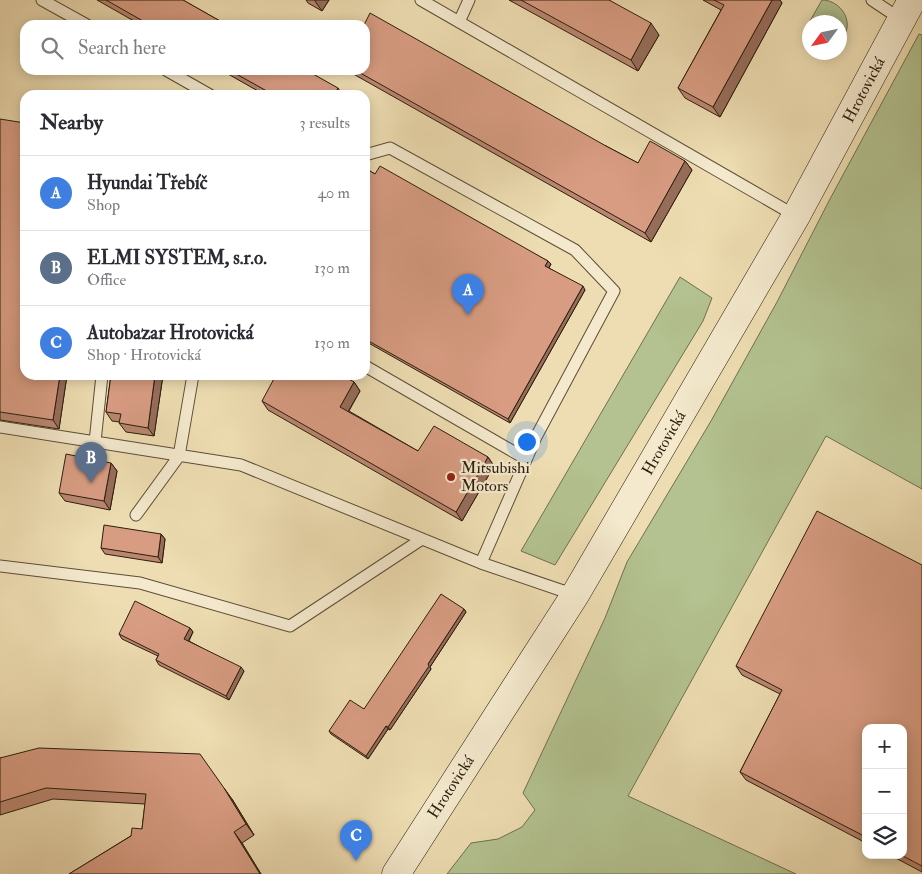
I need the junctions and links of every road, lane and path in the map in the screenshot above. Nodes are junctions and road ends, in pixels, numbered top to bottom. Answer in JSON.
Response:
{"nodes":[{"id":1,"x":42,"y":0,"type":"edge"},
{"id":2,"x":421,"y":0,"type":"edge"},
{"id":3,"x":469,"y":0,"type":"edge"},
{"id":4,"x":872,"y":0,"type":"edge"},
{"id":5,"x":907,"y":10,"type":"edge"},
{"id":6,"x":78,"y":20,"type":"edge"},
{"id":7,"x":458,"y":22,"type":"junction"},
{"id":8,"x":175,"y":75,"type":"edge"},
{"id":9,"x":201,"y":90,"type":"edge"},
{"id":10,"x":370,"y":154,"type":"edge"},
{"id":11,"x":796,"y":216,"type":"junction"},
{"id":12,"x":370,"y":369,"type":"edge"},
{"id":13,"x":101,"y":380,"type":"edge"},
{"id":14,"x":192,"y":380,"type":"edge"},
{"id":15,"x":0,"y":427,"type":"edge"},
{"id":16,"x":95,"y":442,"type":"junction"},
{"id":17,"x":179,"y":456,"type":"junction"},
{"id":18,"x":526,"y":459,"type":"junction"},
{"id":19,"x":136,"y":516,"type":"dead end"},
{"id":20,"x":422,"y":539,"type":"junction"},
{"id":21,"x":481,"y":564,"type":"junction"},
{"id":22,"x":0,"y":566,"type":"edge"},
{"id":23,"x":575,"y":595,"type":"junction"},
{"id":24,"x":396,"y":874,"type":"edge"}],
"edges":[{"from":1,"to":6,"type":"lane"},
{"from":2,"to":7,"type":"lane"},
{"from":3,"to":7,"type":"lane"},
{"from":4,"to":5,"type":"lane"},
{"from":5,"to":11,"type":"main road","name":"Hrotovická"},
{"from":7,"to":11,"type":"lane"},
{"from":8,"to":9,"type":"lane"},
{"from":10,"to":18,"type":"lane"},
{"from":11,"to":23,"type":"main road","name":"Hrotovická"},
{"from":12,"to":18,"type":"lane"},
{"from":13,"to":16,"type":"lane"},
{"from":14,"to":17,"type":"lane"},
{"from":15,"to":16,"type":"lane"},
{"from":16,"to":17,"type":"lane"},
{"from":17,"to":19,"type":"lane"},
{"from":17,"to":20,"type":"lane"},
{"from":18,"to":21,"type":"lane"},
{"from":20,"to":21,"type":"lane"},
{"from":20,"to":22,"type":"lane"},
{"from":21,"to":23,"type":"lane"},
{"from":23,"to":24,"type":"main road","name":"Hrotovická"}]}
